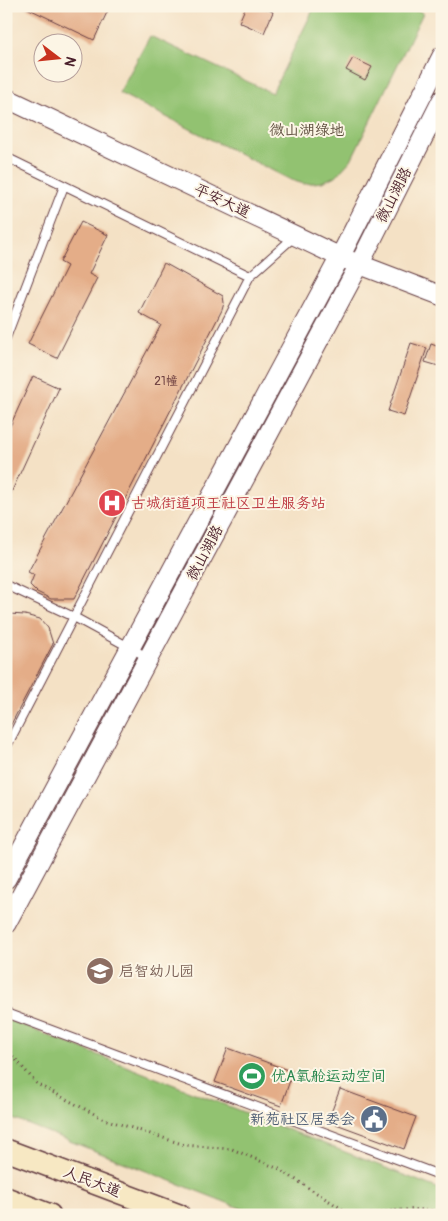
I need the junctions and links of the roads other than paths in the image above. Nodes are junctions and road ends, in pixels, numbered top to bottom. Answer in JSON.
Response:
{"nodes":[{"id":1,"x":442,"y":56,"type":"edge"},
{"id":2,"x":6,"y":98,"type":"edge"},
{"id":3,"x":442,"y":100,"type":"edge"},
{"id":4,"x":6,"y":157,"type":"edge"},
{"id":5,"x":64,"y":186,"type":"junction"},
{"id":6,"x":295,"y":235,"type":"junction"},
{"id":7,"x":340,"y":257,"type":"junction"},
{"id":8,"x":359,"y":265,"type":"junction"},
{"id":9,"x":250,"y":276,"type":"junction"},
{"id":10,"x":442,"y":296,"type":"edge"},
{"id":11,"x":6,"y":338,"type":"edge"},
{"id":12,"x":6,"y":584,"type":"edge"},
{"id":13,"x":74,"y":617,"type":"junction"},
{"id":14,"x":130,"y":648,"type":"junction"},
{"id":15,"x":149,"y":658,"type":"junction"},
{"id":16,"x":6,"y":748,"type":"edge"},
{"id":17,"x":6,"y":879,"type":"edge"},
{"id":18,"x":6,"y":924,"type":"edge"},
{"id":19,"x":6,"y":1013,"type":"edge"},
{"id":20,"x":6,"y":1150,"type":"edge"},
{"id":21,"x":442,"y":1176,"type":"edge"},
{"id":22,"x":6,"y":1198,"type":"edge"},
{"id":23,"x":50,"y":1215,"type":"edge"},
{"id":24,"x":179,"y":1215,"type":"edge"}],
"edges":[{"from":1,"to":7,"type":"street","name":"微山湖路"},
{"from":2,"to":6,"type":"street","name":"平安大道"},
{"from":3,"to":8,"type":"street","name":"微山湖路"},
{"from":4,"to":5,"type":"lane"},
{"from":5,"to":9,"type":"lane"},
{"from":5,"to":11,"type":"lane"},
{"from":6,"to":7,"type":"street","name":"平安大道"},
{"from":6,"to":9,"type":"lane"},
{"from":7,"to":8,"type":"street","name":"平安大道"},
{"from":7,"to":14,"type":"street","name":"微山湖路"},
{"from":8,"to":10,"type":"street","name":"平安大道"},
{"from":8,"to":15,"type":"street","name":"微山湖路"},
{"from":9,"to":13,"type":"lane"},
{"from":12,"to":13,"type":"lane"},
{"from":13,"to":14,"type":"lane"},
{"from":13,"to":16,"type":"lane"},
{"from":14,"to":15,"type":"lane"},
{"from":14,"to":17,"type":"street","name":"微山湖路"},
{"from":15,"to":18,"type":"street","name":"微山湖路"},
{"from":19,"to":21,"type":"lane"},
{"from":20,"to":24,"type":"main road","name":"人民大道"},
{"from":22,"to":23,"type":"main road"}]}
